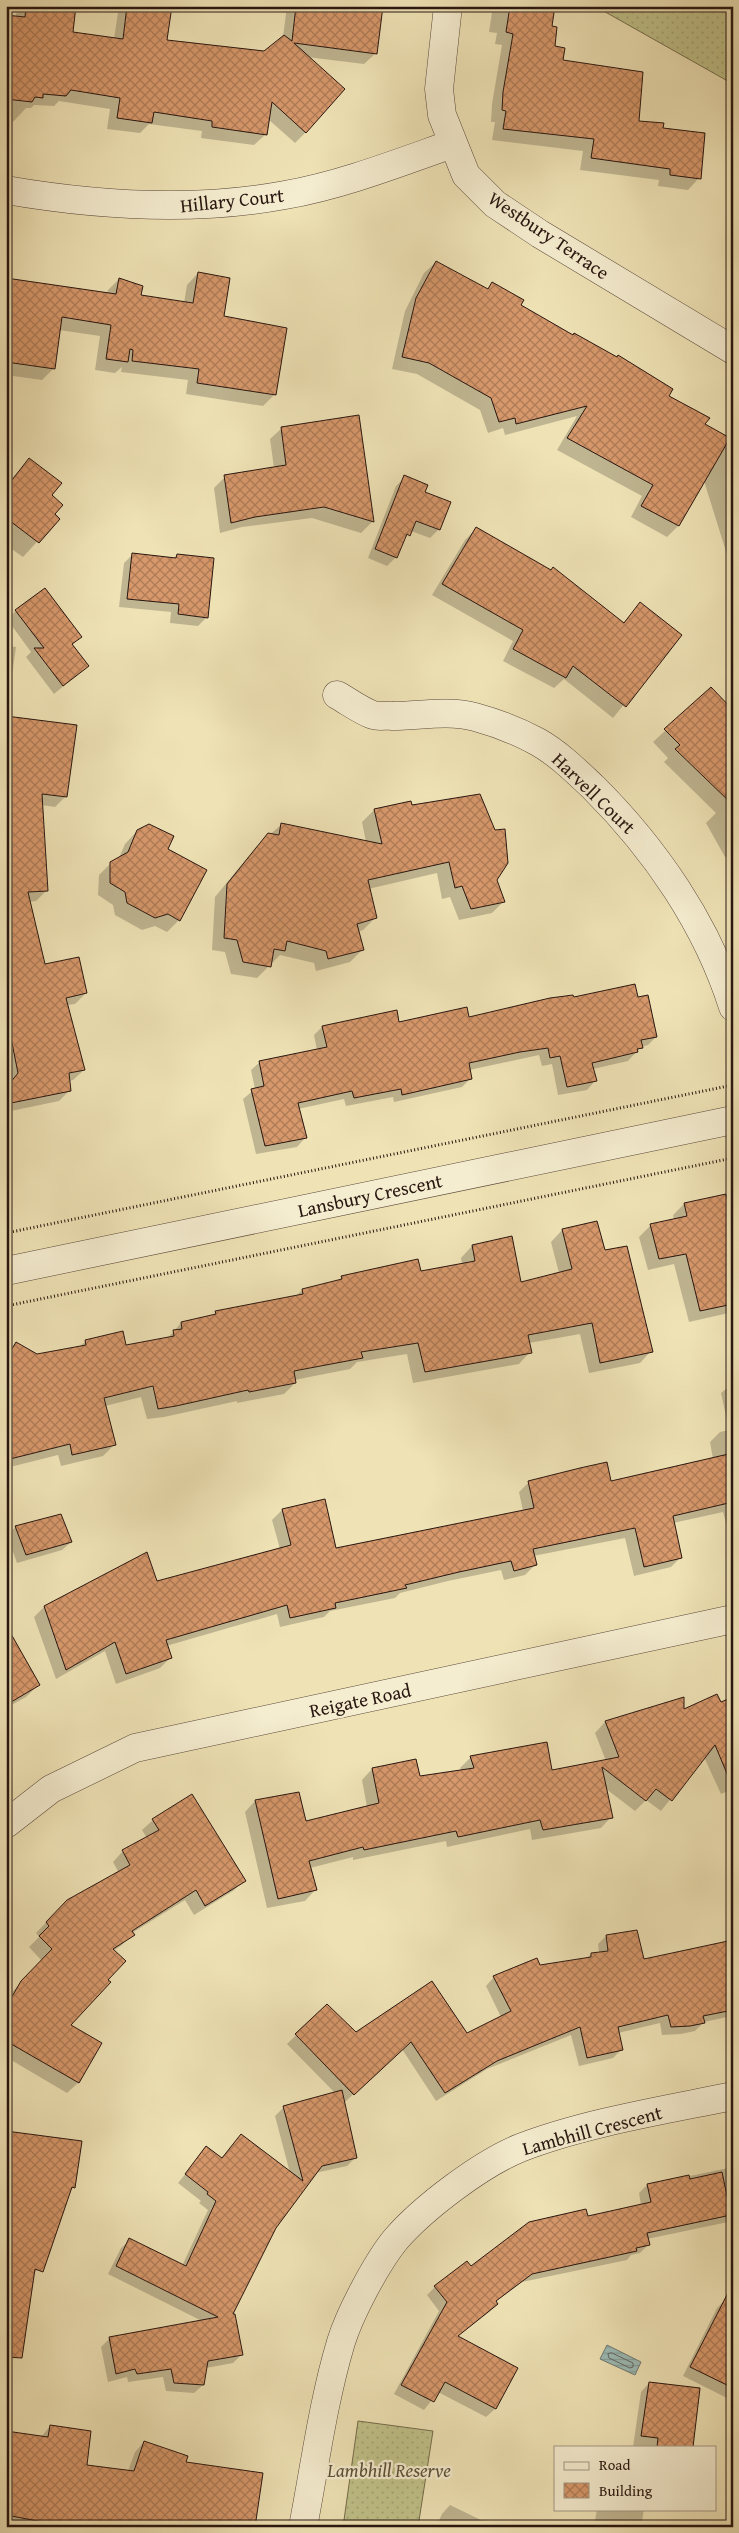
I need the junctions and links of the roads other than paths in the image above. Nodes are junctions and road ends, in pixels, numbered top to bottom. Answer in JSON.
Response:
{"nodes":[{"id":1,"x":448,"y":6,"type":"edge"},
{"id":2,"x":452,"y":144,"type":"junction"},
{"id":3,"x":6,"y":190,"type":"edge"},
{"id":4,"x":733,"y":350,"type":"edge"},
{"id":5,"x":337,"y":695,"type":"dead end"},
{"id":6,"x":733,"y":1007,"type":"edge"},
{"id":7,"x":733,"y":1120,"type":"edge"},
{"id":8,"x":6,"y":1271,"type":"edge"},
{"id":9,"x":733,"y":1619,"type":"edge"},
{"id":10,"x":6,"y":1824,"type":"edge"},
{"id":11,"x":733,"y":2096,"type":"edge"},
{"id":12,"x":304,"y":2527,"type":"edge"}],
"edges":[{"from":1,"to":2,"type":"street","name":"Westbury Terrace"},
{"from":2,"to":3,"type":"street","name":"Hillary Court"},
{"from":2,"to":4,"type":"street","name":"Westbury Terrace"},
{"from":5,"to":6,"type":"street","name":"Harvell Court"},
{"from":7,"to":8,"type":"street","name":"Lansbury Crescent"},
{"from":9,"to":10,"type":"street","name":"Reigate Road"},
{"from":11,"to":12,"type":"street","name":"Lambhill Crescent"}]}
